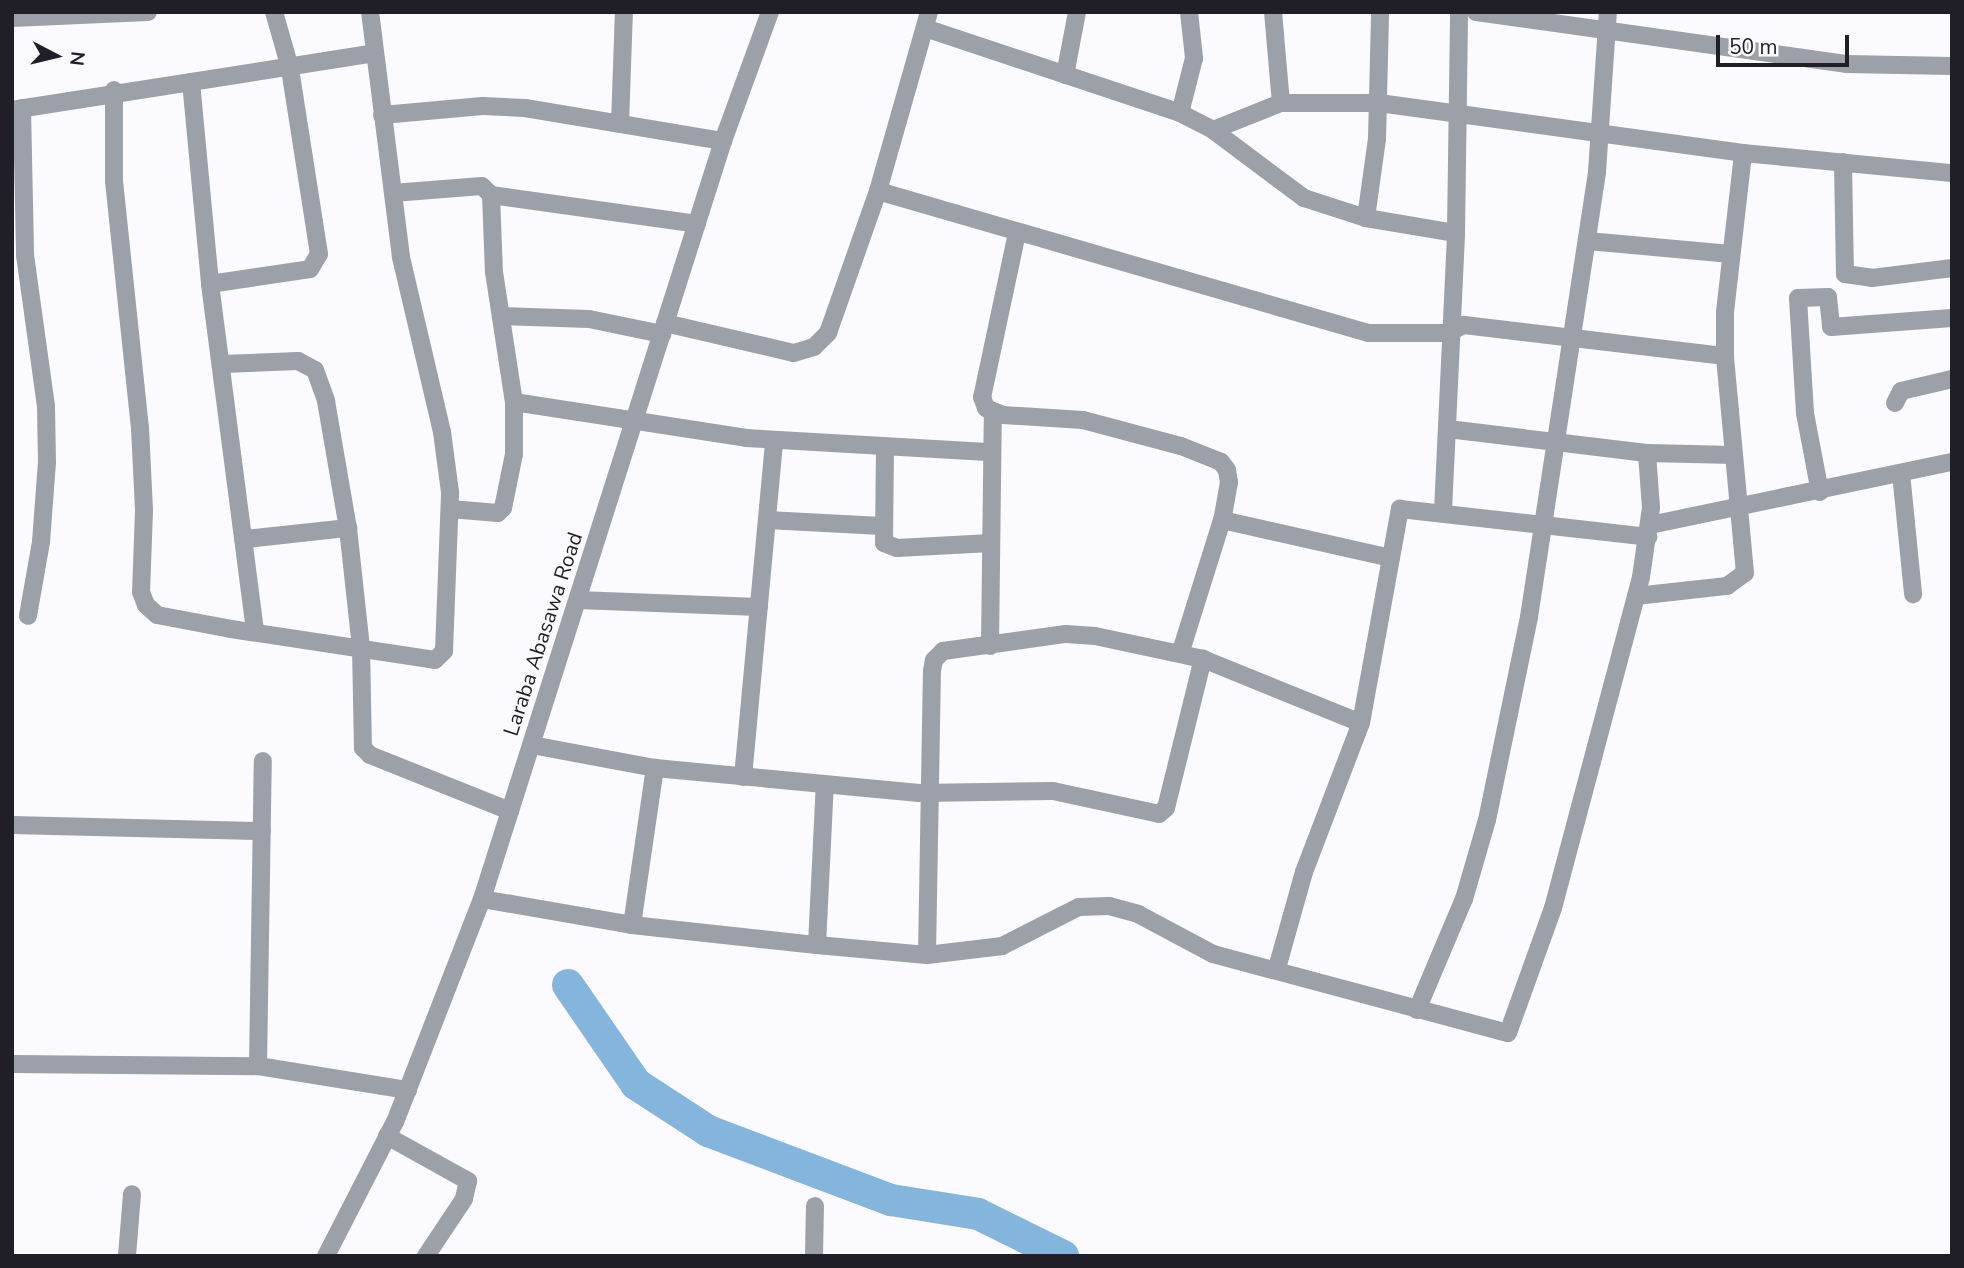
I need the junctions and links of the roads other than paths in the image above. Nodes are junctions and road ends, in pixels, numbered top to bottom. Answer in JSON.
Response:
{"nodes":[{"id":1,"x":148,"y":12,"type":"edge"},
{"id":2,"x":274,"y":12,"type":"edge"},
{"id":3,"x":370,"y":12,"type":"edge"},
{"id":4,"x":624,"y":12,"type":"edge"},
{"id":5,"x":770,"y":12,"type":"edge"},
{"id":6,"x":1077,"y":12,"type":"edge"},
{"id":7,"x":1189,"y":12,"type":"edge"},
{"id":8,"x":1273,"y":12,"type":"edge"},
{"id":9,"x":1380,"y":12,"type":"edge"},
{"id":10,"x":1459,"y":12,"type":"edge"},
{"id":11,"x":1476,"y":12,"type":"edge"},
{"id":12,"x":12,"y":18,"type":"edge"},
{"id":13,"x":927,"y":20,"type":"edge"},
{"id":14,"x":1607,"y":20,"type":"edge"},
{"id":15,"x":376,"y":53,"type":"junction"},
{"id":16,"x":1952,"y":66,"type":"edge"},
{"id":17,"x":290,"y":68,"type":"junction"},
{"id":18,"x":1065,"y":75,"type":"junction"},
{"id":19,"x":191,"y":82,"type":"junction"},
{"id":20,"x":114,"y":90,"type":"junction"},
{"id":21,"x":1281,"y":103,"type":"junction"},
{"id":22,"x":1379,"y":103,"type":"junction"},
{"id":23,"x":17,"y":109,"type":"edge"},
{"id":24,"x":1180,"y":113,"type":"junction"},
{"id":25,"x":1458,"y":113,"type":"junction"},
{"id":26,"x":382,"y":115,"type":"junction"},
{"id":27,"x":620,"y":124,"type":"junction"},
{"id":28,"x":1213,"y":130,"type":"junction"},
{"id":29,"x":1601,"y":134,"type":"junction"},
{"id":30,"x":723,"y":141,"type":"junction"},
{"id":31,"x":1743,"y":153,"type":"junction"},
{"id":32,"x":1843,"y":163,"type":"junction"},
{"id":33,"x":1952,"y":173,"type":"edge"},
{"id":34,"x":878,"y":191,"type":"junction"},
{"id":35,"x":393,"y":194,"type":"junction"},
{"id":36,"x":491,"y":195,"type":"junction"},
{"id":37,"x":1366,"y":218,"type":"junction"},
{"id":38,"x":696,"y":224,"type":"junction"},
{"id":39,"x":1017,"y":233,"type":"junction"},
{"id":40,"x":1456,"y":233,"type":"junction"},
{"id":41,"x":1588,"y":241,"type":"junction"},
{"id":42,"x":1730,"y":254,"type":"junction"},
{"id":43,"x":1952,"y":268,"type":"edge"},
{"id":44,"x":210,"y":284,"type":"junction"},
{"id":45,"x":503,"y":316,"type":"junction"},
{"id":46,"x":1952,"y":318,"type":"edge"},
{"id":47,"x":664,"y":329,"type":"junction"},
{"id":48,"x":1448,"y":333,"type":"junction"},
{"id":49,"x":1573,"y":337,"type":"junction"},
{"id":50,"x":1725,"y":356,"type":"junction"},
{"id":51,"x":222,"y":363,"type":"junction"},
{"id":52,"x":1952,"y":379,"type":"edge"},
{"id":53,"x":514,"y":402,"type":"junction"},
{"id":54,"x":1895,"y":403,"type":"dead end"},
{"id":55,"x":993,"y":414,"type":"junction"},
{"id":56,"x":635,"y":420,"type":"junction"},
{"id":57,"x":1448,"y":429,"type":"junction"},
{"id":58,"x":774,"y":441,"type":"junction"},
{"id":59,"x":1557,"y":443,"type":"junction"},
{"id":60,"x":885,"y":447,"type":"junction"},
{"id":61,"x":992,"y":452,"type":"junction"},
{"id":62,"x":1647,"y":453,"type":"junction"},
{"id":63,"x":1734,"y":455,"type":"junction"},
{"id":64,"x":1952,"y":462,"type":"edge"},
{"id":65,"x":1901,"y":473,"type":"junction"},
{"id":66,"x":1820,"y":492,"type":"junction"},
{"id":67,"x":450,"y":509,"type":"junction"},
{"id":68,"x":1740,"y":509,"type":"junction"},
{"id":69,"x":1443,"y":510,"type":"junction"},
{"id":70,"x":766,"y":520,"type":"junction"},
{"id":71,"x":1222,"y":520,"type":"junction"},
{"id":72,"x":882,"y":526,"type":"junction"},
{"id":73,"x":1544,"y":526,"type":"junction"},
{"id":74,"x":348,"y":528,"type":"junction"},
{"id":75,"x":1649,"y":531,"type":"junction"},
{"id":76,"x":246,"y":539,"type":"junction"},
{"id":77,"x":991,"y":543,"type":"junction"},
{"id":78,"x":1391,"y":558,"type":"junction"},
{"id":79,"x":1913,"y":594,"type":"dead end"},
{"id":80,"x":1636,"y":596,"type":"junction"},
{"id":81,"x":578,"y":600,"type":"junction"},
{"id":82,"x":759,"y":607,"type":"junction"},
{"id":83,"x":28,"y":617,"type":"dead end"},
{"id":84,"x":255,"y":632,"type":"junction"},
{"id":85,"x":990,"y":646,"type":"junction"},
{"id":86,"x":361,"y":647,"type":"junction"},
{"id":87,"x":1180,"y":654,"type":"junction"},
{"id":88,"x":1203,"y":659,"type":"junction"},
{"id":89,"x":1361,"y":723,"type":"junction"},
{"id":90,"x":532,"y":745,"type":"junction"},
{"id":91,"x":263,"y":761,"type":"dead end"},
{"id":92,"x":655,"y":768,"type":"junction"},
{"id":93,"x":743,"y":777,"type":"junction"},
{"id":94,"x":825,"y":784,"type":"junction"},
{"id":95,"x":930,"y":793,"type":"junction"},
{"id":96,"x":510,"y":811,"type":"junction"},
{"id":97,"x":12,"y":825,"type":"edge"},
{"id":98,"x":262,"y":831,"type":"junction"},
{"id":99,"x":482,"y":899,"type":"junction"},
{"id":100,"x":632,"y":925,"type":"junction"},
{"id":101,"x":817,"y":945,"type":"junction"},
{"id":102,"x":927,"y":955,"type":"junction"},
{"id":103,"x":1277,"y":968,"type":"junction"},
{"id":104,"x":1417,"y":1010,"type":"junction"},
{"id":105,"x":12,"y":1064,"type":"edge"},
{"id":106,"x":258,"y":1066,"type":"junction"},
{"id":107,"x":408,"y":1090,"type":"junction"},
{"id":108,"x":387,"y":1136,"type":"junction"},
{"id":109,"x":132,"y":1194,"type":"dead end"},
{"id":110,"x":815,"y":1206,"type":"dead end"},
{"id":111,"x":127,"y":1256,"type":"edge"},
{"id":112,"x":326,"y":1256,"type":"edge"},
{"id":113,"x":426,"y":1256,"type":"edge"},
{"id":114,"x":814,"y":1256,"type":"edge"}],
"edges":[{"from":1,"to":12,"type":"street"},
{"from":2,"to":17,"type":"street"},
{"from":3,"to":15,"type":"street"},
{"from":4,"to":27,"type":"street"},
{"from":5,"to":30,"type":"street","name":"Laraba Abasawa Road"},
{"from":6,"to":18,"type":"street"},
{"from":7,"to":24,"type":"street"},
{"from":8,"to":21,"type":"street"},
{"from":9,"to":22,"type":"street"},
{"from":10,"to":25,"type":"street"},
{"from":11,"to":14,"type":"street"},
{"from":13,"to":18,"type":"street"},
{"from":13,"to":34,"type":"street"},
{"from":14,"to":16,"type":"street"},
{"from":14,"to":29,"type":"street"},
{"from":15,"to":17,"type":"street"},
{"from":15,"to":26,"type":"street"},
{"from":17,"to":19,"type":"street"},
{"from":17,"to":44,"type":"street"},
{"from":18,"to":24,"type":"street"},
{"from":19,"to":20,"type":"street"},
{"from":19,"to":44,"type":"street"},
{"from":20,"to":23,"type":"street"},
{"from":20,"to":84,"type":"street"},
{"from":21,"to":22,"type":"street"},
{"from":21,"to":28,"type":"street"},
{"from":22,"to":25,"type":"street"},
{"from":22,"to":37,"type":"street"},
{"from":23,"to":83,"type":"street"},
{"from":24,"to":28,"type":"street"},
{"from":25,"to":29,"type":"street"},
{"from":25,"to":40,"type":"street"},
{"from":26,"to":27,"type":"street"},
{"from":26,"to":35,"type":"street"},
{"from":27,"to":30,"type":"street"},
{"from":28,"to":37,"type":"street"},
{"from":29,"to":31,"type":"street"},
{"from":29,"to":41,"type":"street"},
{"from":30,"to":38,"type":"street","name":"Laraba Abasawa Road"},
{"from":31,"to":32,"type":"street"},
{"from":31,"to":42,"type":"street"},
{"from":32,"to":33,"type":"street"},
{"from":32,"to":43,"type":"street"},
{"from":34,"to":39,"type":"street"},
{"from":34,"to":47,"type":"street"},
{"from":35,"to":36,"type":"street"},
{"from":35,"to":67,"type":"street"},
{"from":36,"to":38,"type":"street"},
{"from":36,"to":45,"type":"street"},
{"from":37,"to":40,"type":"street"},
{"from":38,"to":47,"type":"street","name":"Laraba Abasawa Road"},
{"from":39,"to":48,"type":"street"},
{"from":39,"to":55,"type":"street"},
{"from":40,"to":48,"type":"street"},
{"from":41,"to":42,"type":"street"},
{"from":41,"to":49,"type":"street"},
{"from":42,"to":50,"type":"street"},
{"from":44,"to":51,"type":"street"},
{"from":45,"to":47,"type":"street"},
{"from":45,"to":53,"type":"street"},
{"from":46,"to":66,"type":"street"},
{"from":47,"to":56,"type":"street","name":"Laraba Abasawa Road"},
{"from":48,"to":49,"type":"street"},
{"from":48,"to":57,"type":"street"},
{"from":49,"to":50,"type":"street"},
{"from":49,"to":59,"type":"street"},
{"from":50,"to":63,"type":"street"},
{"from":51,"to":74,"type":"street"},
{"from":51,"to":76,"type":"street"},
{"from":52,"to":54,"type":"street"},
{"from":53,"to":56,"type":"street"},
{"from":53,"to":67,"type":"street"},
{"from":55,"to":61,"type":"street"},
{"from":55,"to":71,"type":"street"},
{"from":56,"to":58,"type":"street"},
{"from":56,"to":81,"type":"street","name":"Laraba Abasawa Road"},
{"from":57,"to":59,"type":"street"},
{"from":57,"to":69,"type":"street"},
{"from":58,"to":60,"type":"street"},
{"from":58,"to":70,"type":"street"},
{"from":59,"to":62,"type":"street"},
{"from":59,"to":73,"type":"street"},
{"from":60,"to":61,"type":"street"},
{"from":60,"to":72,"type":"street"},
{"from":61,"to":77,"type":"street"},
{"from":62,"to":63,"type":"street"},
{"from":62,"to":75,"type":"street"},
{"from":63,"to":68,"type":"street"},
{"from":64,"to":65,"type":"street"},
{"from":65,"to":66,"type":"street"},
{"from":65,"to":79,"type":"street"},
{"from":66,"to":68,"type":"street"},
{"from":67,"to":86,"type":"street"},
{"from":68,"to":75,"type":"street"},
{"from":68,"to":80,"type":"street"},
{"from":69,"to":73,"type":"street"},
{"from":69,"to":78,"type":"street"},
{"from":70,"to":72,"type":"street"},
{"from":70,"to":82,"type":"street"},
{"from":71,"to":78,"type":"street"},
{"from":71,"to":87,"type":"street"},
{"from":72,"to":77,"type":"street"},
{"from":73,"to":75,"type":"street"},
{"from":73,"to":104,"type":"street"},
{"from":74,"to":76,"type":"street"},
{"from":74,"to":86,"type":"street"},
{"from":75,"to":80,"type":"street"},
{"from":76,"to":84,"type":"street"},
{"from":77,"to":85,"type":"street"},
{"from":78,"to":89,"type":"street"},
{"from":80,"to":104,"type":"street"},
{"from":81,"to":82,"type":"street"},
{"from":81,"to":90,"type":"street","name":"Laraba Abasawa Road"},
{"from":82,"to":93,"type":"street"},
{"from":84,"to":86,"type":"street"},
{"from":85,"to":87,"type":"street"},
{"from":85,"to":95,"type":"street"},
{"from":86,"to":96,"type":"street"},
{"from":87,"to":88,"type":"street"},
{"from":88,"to":89,"type":"street"},
{"from":88,"to":95,"type":"street"},
{"from":89,"to":103,"type":"street"},
{"from":90,"to":92,"type":"street"},
{"from":90,"to":96,"type":"street","name":"Laraba Abasawa Road"},
{"from":91,"to":98,"type":"street"},
{"from":92,"to":93,"type":"street"},
{"from":92,"to":100,"type":"street"},
{"from":93,"to":94,"type":"street"},
{"from":94,"to":95,"type":"street"},
{"from":94,"to":101,"type":"street"},
{"from":95,"to":102,"type":"street"},
{"from":96,"to":99,"type":"street","name":"Laraba Abasawa Road"},
{"from":97,"to":98,"type":"street"},
{"from":98,"to":106,"type":"street"},
{"from":99,"to":100,"type":"street"},
{"from":99,"to":107,"type":"street","name":"Laraba Abasawa Road"},
{"from":100,"to":101,"type":"street"},
{"from":101,"to":102,"type":"street"},
{"from":102,"to":103,"type":"street"},
{"from":103,"to":104,"type":"street"},
{"from":105,"to":106,"type":"street"},
{"from":106,"to":107,"type":"street"},
{"from":107,"to":108,"type":"street","name":"Laraba Abasawa Road"},
{"from":108,"to":112,"type":"street","name":"Laraba Abasawa Road"},
{"from":108,"to":113,"type":"street"},
{"from":109,"to":111,"type":"street"},
{"from":110,"to":114,"type":"street"}]}
